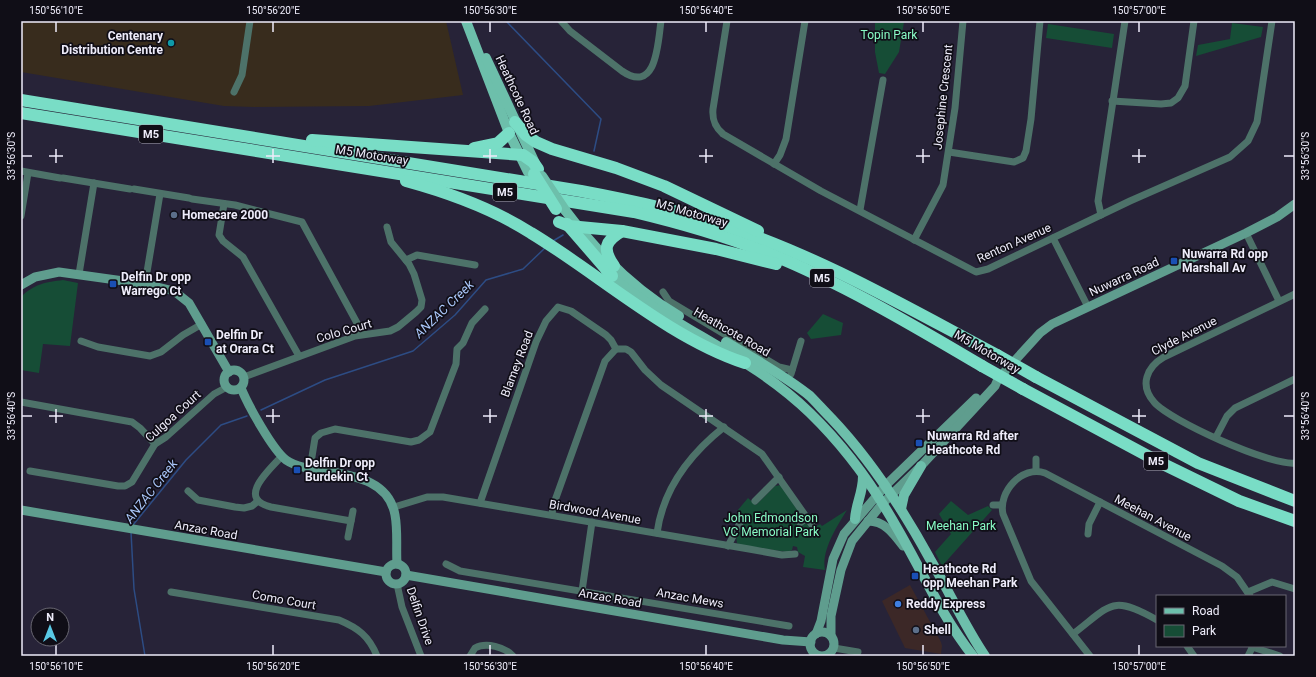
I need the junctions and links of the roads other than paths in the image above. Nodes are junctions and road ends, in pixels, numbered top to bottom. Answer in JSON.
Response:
{"nodes":[{"id":1,"x":250,"y":21,"type":"edge"},
{"id":2,"x":561,"y":21,"type":"edge"},
{"id":3,"x":661,"y":21,"type":"edge"},
{"id":4,"x":727,"y":21,"type":"edge"},
{"id":5,"x":805,"y":21,"type":"edge"},
{"id":6,"x":963,"y":21,"type":"edge"},
{"id":7,"x":1040,"y":21,"type":"edge"},
{"id":8,"x":1125,"y":21,"type":"edge"},
{"id":9,"x":1194,"y":21,"type":"edge"},
{"id":10,"x":1272,"y":21,"type":"edge"},
{"id":11,"x":468,"y":26,"type":"edge"},
{"id":12,"x":883,"y":80,"type":"dead end"},
{"id":13,"x":234,"y":92,"type":"dead end"},
{"id":14,"x":21,"y":100,"type":"edge"},
{"id":15,"x":1112,"y":101,"type":"junction"},
{"id":16,"x":41,"y":104,"type":"junction"},
{"id":17,"x":21,"y":113,"type":"edge"},
{"id":18,"x":515,"y":122,"type":"junction"},
{"id":19,"x":509,"y":133,"type":"junction"},
{"id":20,"x":453,"y":150,"type":"junction"},
{"id":21,"x":561,"y":151,"type":"junction"},
{"id":22,"x":948,"y":152,"type":"junction"},
{"id":23,"x":281,"y":154,"type":"junction"},
{"id":24,"x":518,"y":155,"type":"junction"},
{"id":25,"x":774,"y":164,"type":"junction"},
{"id":26,"x":535,"y":169,"type":"junction"},
{"id":27,"x":24,"y":172,"type":"edge"},
{"id":28,"x":94,"y":183,"type":"junction"},
{"id":29,"x":160,"y":194,"type":"junction"},
{"id":30,"x":224,"y":204,"type":"junction"},
{"id":31,"x":1295,"y":204,"type":"edge"},
{"id":32,"x":860,"y":210,"type":"junction"},
{"id":33,"x":1101,"y":215,"type":"junction"},
{"id":34,"x":21,"y":216,"type":"edge"},
{"id":35,"x":569,"y":225,"type":"junction"},
{"id":36,"x":387,"y":227,"type":"dead end"},
{"id":37,"x":622,"y":231,"type":"junction"},
{"id":38,"x":1246,"y":233,"type":"junction"},
{"id":39,"x":1053,"y":238,"type":"junction"},
{"id":40,"x":914,"y":240,"type":"junction"},
{"id":41,"x":406,"y":260,"type":"junction"},
{"id":42,"x":475,"y":265,"type":"dead end"},
{"id":43,"x":613,"y":271,"type":"junction"},
{"id":44,"x":837,"y":272,"type":"junction"},
{"id":45,"x":80,"y":274,"type":"junction"},
{"id":46,"x":22,"y":282,"type":"edge"},
{"id":47,"x":145,"y":284,"type":"junction"},
{"id":48,"x":662,"y":292,"type":"dead end"},
{"id":49,"x":1295,"y":294,"type":"edge"},
{"id":50,"x":1279,"y":301,"type":"junction"},
{"id":51,"x":1088,"y":307,"type":"junction"},
{"id":52,"x":485,"y":309,"type":"dead end"},
{"id":53,"x":202,"y":324,"type":"junction"},
{"id":54,"x":914,"y":326,"type":"junction"},
{"id":55,"x":363,"y":334,"type":"junction"},
{"id":56,"x":81,"y":341,"type":"dead end"},
{"id":57,"x":801,"y":341,"type":"dead end"},
{"id":58,"x":616,"y":349,"type":"junction"},
{"id":59,"x":299,"y":356,"type":"junction"},
{"id":60,"x":745,"y":362,"type":"junction"},
{"id":61,"x":792,"y":370,"type":"junction"},
{"id":62,"x":229,"y":372,"type":"junction"},
{"id":63,"x":244,"y":377,"type":"junction"},
{"id":64,"x":998,"y":380,"type":"junction"},
{"id":65,"x":1295,"y":380,"type":"edge"},
{"id":66,"x":789,"y":382,"type":"junction"},
{"id":67,"x":227,"y":387,"type":"junction"},
{"id":68,"x":241,"y":388,"type":"junction"},
{"id":69,"x":21,"y":402,"type":"edge"},
{"id":70,"x":724,"y":427,"type":"junction"},
{"id":71,"x":1216,"y":437,"type":"junction"},
{"id":72,"x":155,"y":444,"type":"junction"},
{"id":73,"x":282,"y":456,"type":"junction"},
{"id":74,"x":1036,"y":459,"type":"dead end"},
{"id":75,"x":1295,"y":464,"type":"edge"},
{"id":76,"x":921,"y":466,"type":"junction"},
{"id":77,"x":310,"y":469,"type":"junction"},
{"id":78,"x":30,"y":471,"type":"dead end"},
{"id":79,"x":1036,"y":471,"type":"junction"},
{"id":80,"x":863,"y":476,"type":"junction"},
{"id":81,"x":779,"y":477,"type":"junction"},
{"id":82,"x":886,"y":485,"type":"junction"},
{"id":83,"x":188,"y":491,"type":"dead end"},
{"id":84,"x":892,"y":494,"type":"junction"},
{"id":85,"x":879,"y":500,"type":"junction"},
{"id":86,"x":258,"y":501,"type":"junction"},
{"id":87,"x":755,"y":501,"type":"dead end"},
{"id":88,"x":1295,"y":501,"type":"edge"},
{"id":89,"x":1100,"y":502,"type":"junction"},
{"id":90,"x":480,"y":503,"type":"junction"},
{"id":91,"x":993,"y":505,"type":"dead end"},
{"id":92,"x":1001,"y":505,"type":"junction"},
{"id":93,"x":394,"y":507,"type":"junction"},
{"id":94,"x":901,"y":509,"type":"junction"},
{"id":95,"x":21,"y":510,"type":"edge"},
{"id":96,"x":353,"y":511,"type":"dead end"},
{"id":97,"x":552,"y":515,"type":"junction"},
{"id":98,"x":807,"y":518,"type":"junction"},
{"id":99,"x":742,"y":519,"type":"dead end"},
{"id":100,"x":855,"y":519,"type":"junction"},
{"id":101,"x":351,"y":521,"type":"junction"},
{"id":102,"x":868,"y":521,"type":"junction"},
{"id":103,"x":1295,"y":521,"type":"edge"},
{"id":104,"x":592,"y":522,"type":"junction"},
{"id":105,"x":800,"y":523,"type":"dead end"},
{"id":106,"x":812,"y":525,"type":"dead end"},
{"id":107,"x":657,"y":534,"type":"junction"},
{"id":108,"x":1088,"y":534,"type":"dead end"},
{"id":109,"x":348,"y":537,"type":"dead end"},
{"id":110,"x":728,"y":546,"type":"junction"},
{"id":111,"x":795,"y":554,"type":"dead end"},
{"id":112,"x":397,"y":564,"type":"junction"},
{"id":113,"x":446,"y":564,"type":"dead end"},
{"id":114,"x":921,"y":570,"type":"junction"},
{"id":115,"x":386,"y":572,"type":"junction"},
{"id":116,"x":406,"y":575,"type":"junction"},
{"id":117,"x":397,"y":584,"type":"junction"},
{"id":118,"x":1295,"y":589,"type":"edge"},
{"id":119,"x":582,"y":591,"type":"junction"},
{"id":120,"x":171,"y":592,"type":"dead end"},
{"id":121,"x":1249,"y":594,"type":"edge"},
{"id":122,"x":1156,"y":619,"type":"edge"},
{"id":123,"x":789,"y":626,"type":"dead end"},
{"id":124,"x":1073,"y":634,"type":"junction"},
{"id":125,"x":831,"y":636,"type":"junction"},
{"id":126,"x":813,"y":638,"type":"junction"},
{"id":127,"x":1188,"y":647,"type":"edge"},
{"id":128,"x":1252,"y":647,"type":"edge"},
{"id":129,"x":1256,"y":647,"type":"edge"},
{"id":130,"x":834,"y":648,"type":"junction"},
{"id":131,"x":858,"y":652,"type":"dead end"},
{"id":132,"x":813,"y":654,"type":"edge"},
{"id":133,"x":377,"y":656,"type":"edge"},
{"id":134,"x":421,"y":656,"type":"edge"},
{"id":135,"x":470,"y":656,"type":"edge"},
{"id":136,"x":513,"y":656,"type":"edge"},
{"id":137,"x":518,"y":656,"type":"edge"},
{"id":138,"x":827,"y":656,"type":"edge"},
{"id":139,"x":973,"y":656,"type":"edge"},
{"id":140,"x":985,"y":656,"type":"edge"},
{"id":141,"x":1090,"y":656,"type":"edge"},
{"id":142,"x":1194,"y":656,"type":"edge"},
{"id":143,"x":1248,"y":656,"type":"edge"},
{"id":144,"x":1280,"y":656,"type":"edge"}],
"edges":[{"from":1,"to":13,"type":"street"},
{"from":2,"to":3,"type":"street"},
{"from":4,"to":25,"type":"street","name":"Renton Avenue"},
{"from":5,"to":25,"type":"street"},
{"from":6,"to":22,"type":"street","name":"Josephine Crescent"},
{"from":7,"to":22,"type":"street"},
{"from":8,"to":15,"type":"street"},
{"from":9,"to":15,"type":"street"},
{"from":10,"to":33,"type":"street","name":"Renton Avenue"},
{"from":11,"to":18,"type":"main road","name":"Heathcote Road"},
{"from":11,"to":19,"type":"main road","name":"Heathcote Road"},
{"from":12,"to":32,"type":"street"},
{"from":14,"to":16,"type":"highway","name":"M5 Motorway","number":"M5"},
{"from":15,"to":33,"type":"street"},
{"from":16,"to":20,"type":"highway"},
{"from":16,"to":44,"type":"highway","name":"M5 Motorway","number":"M5"},
{"from":17,"to":23,"type":"highway","name":"M5 Motorway","number":"M5"},
{"from":18,"to":21,"type":"highway"},
{"from":18,"to":26,"type":"main road","name":"Heathcote Road"},
{"from":19,"to":20,"type":"highway"},
{"from":19,"to":24,"type":"main road","name":"Heathcote Road"},
{"from":20,"to":24,"type":"highway"},
{"from":21,"to":26,"type":"highway"},
{"from":21,"to":44,"type":"highway"},
{"from":22,"to":40,"type":"street","name":"Josephine Crescent"},
{"from":23,"to":54,"type":"highway","name":"M5 Motorway","number":"M5"},
{"from":23,"to":60,"type":"highway"},
{"from":24,"to":26,"type":"highway"},
{"from":25,"to":32,"type":"street","name":"Renton Avenue"},
{"from":26,"to":35,"type":"highway","bridge":true},
{"from":27,"to":28,"type":"street"},
{"from":27,"to":34,"type":"street"},
{"from":28,"to":29,"type":"street"},
{"from":28,"to":45,"type":"street"},
{"from":29,"to":30,"type":"street"},
{"from":29,"to":47,"type":"street"},
{"from":30,"to":55,"type":"street"},
{"from":30,"to":59,"type":"street"},
{"from":31,"to":38,"type":"main road","name":"Nuwarra Road"},
{"from":32,"to":40,"type":"street","name":"Renton Avenue"},
{"from":33,"to":39,"type":"street","name":"Renton Avenue"},
{"from":35,"to":37,"type":"highway"},
{"from":35,"to":43,"type":"highway"},
{"from":36,"to":41,"type":"street","name":"Colo Court"},
{"from":37,"to":43,"type":"highway"},
{"from":37,"to":54,"type":"highway"},
{"from":38,"to":50,"type":"street"},
{"from":38,"to":51,"type":"main road","name":"Nuwarra Road"},
{"from":39,"to":40,"type":"street","name":"Renton Avenue"},
{"from":39,"to":51,"type":"street"},
{"from":41,"to":42,"type":"street"},
{"from":41,"to":55,"type":"street","name":"Colo Court"},
{"from":43,"to":60,"type":"main road","name":"Heathcote Road"},
{"from":43,"to":66,"type":"main road","name":"Heathcote Road"},
{"from":44,"to":88,"type":"highway","name":"M5 Motorway","number":"M5","bridge":true},
{"from":45,"to":46,"type":"main road"},
{"from":45,"to":47,"type":"main road"},
{"from":47,"to":53,"type":"main road"},
{"from":48,"to":61,"type":"street"},
{"from":49,"to":50,"type":"street","name":"Clyde Avenue"},
{"from":50,"to":71,"type":"street","name":"Clyde Avenue"},
{"from":51,"to":64,"type":"main road","name":"Nuwarra Road"},
{"from":52,"to":77,"type":"street"},
{"from":53,"to":56,"type":"street"},
{"from":53,"to":62,"type":"main road"},
{"from":54,"to":103,"type":"highway","name":"M5 Motorway","number":"M5","bridge":true},
{"from":55,"to":59,"type":"street","name":"Colo Court"},
{"from":57,"to":61,"type":"street"},
{"from":58,"to":70,"type":"street"},
{"from":58,"to":90,"type":"street","name":"Blamey Road"},
{"from":58,"to":97,"type":"street"},
{"from":59,"to":63,"type":"street","name":"Colo Court"},
{"from":60,"to":80,"type":"main road","name":"Heathcote Road"},
{"from":61,"to":66,"type":"street"},
{"from":62,"to":63,"type":"main road"},
{"from":62,"to":67,"type":"main road"},
{"from":63,"to":68,"type":"main road"},
{"from":64,"to":76,"type":"main road","name":"Nuwarra Road"},
{"from":64,"to":82,"type":"main road","name":"Nuwarra Road"},
{"from":65,"to":71,"type":"street"},
{"from":66,"to":82,"type":"main road","name":"Heathcote Road"},
{"from":67,"to":68,"type":"main road"},
{"from":67,"to":72,"type":"street","name":"Culgoa Court"},
{"from":68,"to":73,"type":"main road"},
{"from":69,"to":72,"type":"street"},
{"from":70,"to":81,"type":"street"},
{"from":70,"to":107,"type":"street"},
{"from":71,"to":75,"type":"street","name":"Clyde Avenue"},
{"from":72,"to":78,"type":"street","name":"Culgoa Court"},
{"from":73,"to":77,"type":"main road"},
{"from":73,"to":86,"type":"street"},
{"from":74,"to":79,"type":"street"},
{"from":76,"to":84,"type":"main road","name":"Nuwarra Road"},
{"from":76,"to":94,"type":"main road"},
{"from":77,"to":93,"type":"main road"},
{"from":79,"to":89,"type":"street","name":"Meehan Avenue"},
{"from":79,"to":92,"type":"street"},
{"from":80,"to":85,"type":"main road","name":"Heathcote Road"},
{"from":80,"to":100,"type":"main road"},
{"from":81,"to":87,"type":"street"},
{"from":81,"to":98,"type":"street"},
{"from":82,"to":84,"type":"main road","name":"Heathcote Road"},
{"from":82,"to":85,"type":"main road","name":"Nuwarra Road"},
{"from":83,"to":86,"type":"street"},
{"from":84,"to":85,"type":"main road","name":"Nuwarra Road"},
{"from":84,"to":94,"type":"main road","name":"Heathcote Road"},
{"from":85,"to":100,"type":"main road"},
{"from":85,"to":102,"type":"main road"},
{"from":85,"to":114,"type":"main road","name":"Heathcote Road"},
{"from":86,"to":101,"type":"street"},
{"from":89,"to":108,"type":"street"},
{"from":89,"to":121,"type":"street","name":"Meehan Avenue"},
{"from":90,"to":93,"type":"street","name":"Birdwood Avenue"},
{"from":90,"to":97,"type":"street","name":"Birdwood Avenue"},
{"from":91,"to":92,"type":"street"},
{"from":92,"to":124,"type":"street"},
{"from":93,"to":112,"type":"main road"},
{"from":94,"to":140,"type":"main road","name":"Heathcote Road"},
{"from":95,"to":115,"type":"main road","name":"Anzac Road"},
{"from":96,"to":101,"type":"street"},
{"from":97,"to":104,"type":"street","name":"Birdwood Avenue"},
{"from":98,"to":105,"type":"street"},
{"from":98,"to":106,"type":"street"},
{"from":99,"to":110,"type":"street"},
{"from":100,"to":126,"type":"main road"},
{"from":101,"to":109,"type":"street"},
{"from":102,"to":114,"type":"main road"},
{"from":102,"to":125,"type":"main road"},
{"from":104,"to":107,"type":"street","name":"Birdwood Avenue"},
{"from":104,"to":119,"type":"street"},
{"from":107,"to":110,"type":"street","name":"Birdwood Avenue"},
{"from":110,"to":111,"type":"street","name":"Birdwood Avenue"},
{"from":112,"to":115,"type":"main road"},
{"from":112,"to":116,"type":"main road"},
{"from":113,"to":119,"type":"street","name":"Anzac Mews"},
{"from":114,"to":139,"type":"main road","name":"Heathcote Road"},
{"from":115,"to":117,"type":"main road"},
{"from":116,"to":117,"type":"main road"},
{"from":116,"to":126,"type":"main road","name":"Anzac Road"},
{"from":117,"to":134,"type":"street","name":"Delfin Drive"},
{"from":118,"to":121,"type":"street"},
{"from":119,"to":123,"type":"street","name":"Anzac Mews"},
{"from":120,"to":133,"type":"street","name":"Como Court"},
{"from":122,"to":124,"type":"street"},
{"from":124,"to":141,"type":"street"},
{"from":125,"to":126,"type":"main road"},
{"from":125,"to":130,"type":"main road"},
{"from":126,"to":132,"type":"main road"},
{"from":127,"to":142,"type":"street"},
{"from":128,"to":143,"type":"street"},
{"from":129,"to":144,"type":"street"},
{"from":130,"to":131,"type":"street"},
{"from":130,"to":138,"type":"main road"},
{"from":132,"to":138,"type":"main road"},
{"from":135,"to":136,"type":"street"},
{"from":136,"to":137,"type":"street"}]}
